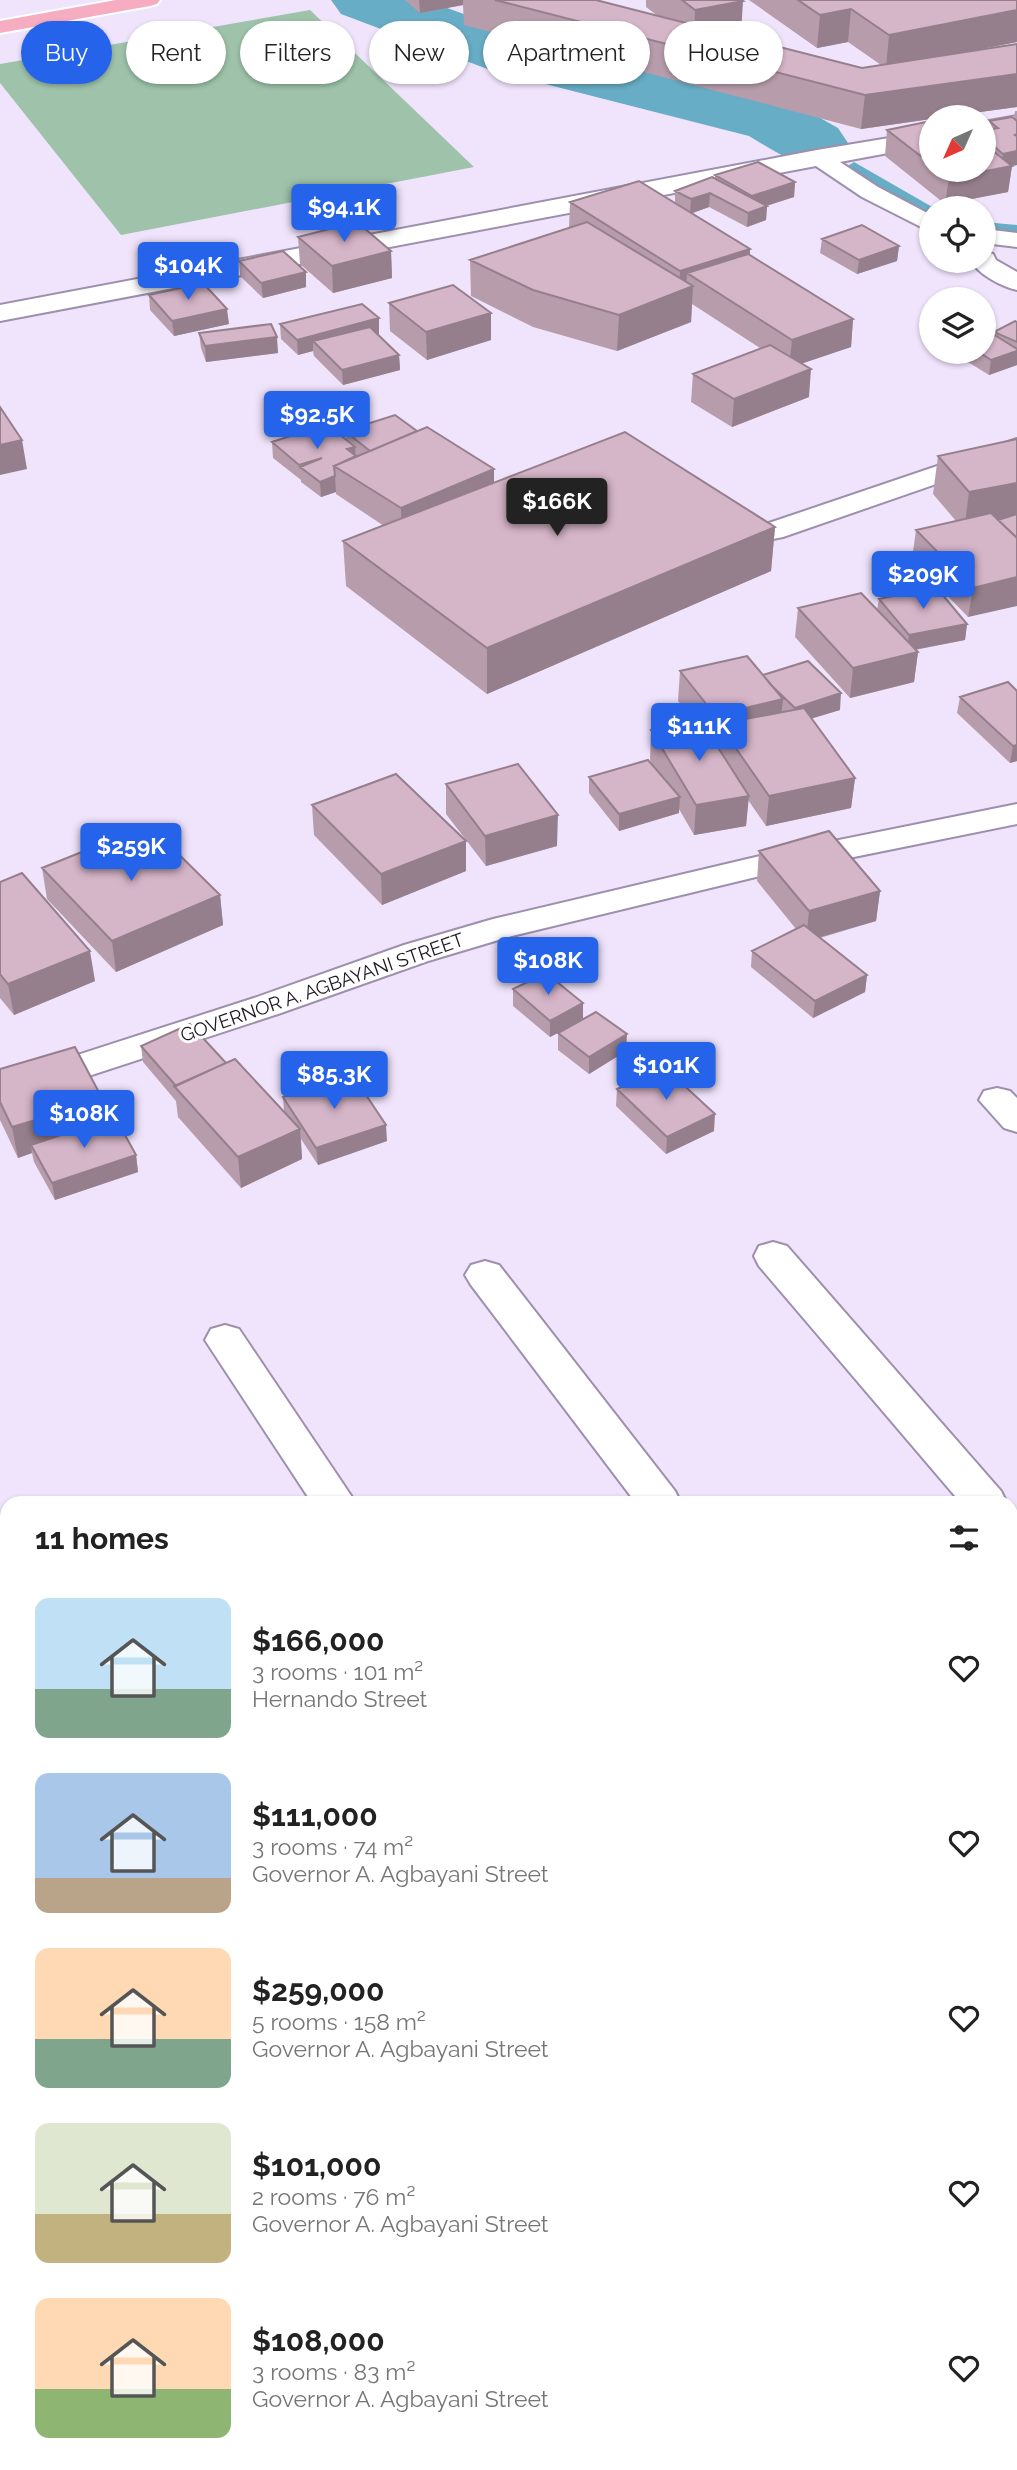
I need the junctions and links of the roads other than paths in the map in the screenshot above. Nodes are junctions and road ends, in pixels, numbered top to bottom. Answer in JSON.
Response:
{"nodes":[{"id":1,"x":150,"y":0,"type":"edge"},
{"id":2,"x":120,"y":2,"type":"edge"},
{"id":3,"x":0,"y":27,"type":"edge"},
{"id":4,"x":1017,"y":123,"type":"edge"},
{"id":5,"x":996,"y":127,"type":"edge"},
{"id":6,"x":919,"y":140,"type":"edge"},
{"id":7,"x":817,"y":157,"type":"junction"},
{"id":8,"x":919,"y":219,"type":"edge"},
{"id":9,"x":996,"y":270,"type":"edge"},
{"id":10,"x":1017,"y":283,"type":"edge"},
{"id":11,"x":0,"y":313,"type":"edge"},
{"id":12,"x":1017,"y":447,"type":"edge"},
{"id":13,"x":773,"y":531,"type":"edge"},
{"id":14,"x":1017,"y":814,"type":"edge"},
{"id":15,"x":0,"y":1093,"type":"edge"},
{"id":16,"x":773,"y":1256,"type":"dead end"},
{"id":17,"x":485,"y":1275,"type":"dead end"},
{"id":18,"x":225,"y":1340,"type":"dead end"},
{"id":19,"x":330,"y":1496,"type":"edge"},
{"id":20,"x":655,"y":1496,"type":"edge"},
{"id":21,"x":980,"y":1496,"type":"edge"}],
"edges":[{"from":1,"to":2,"type":"main road"},
{"from":2,"to":3,"type":"main road"},
{"from":4,"to":5,"type":"street"},
{"from":6,"to":7,"type":"street"},
{"from":7,"to":8,"type":"street"},
{"from":7,"to":11,"type":"street"},
{"from":9,"to":10,"type":"street"},
{"from":12,"to":13,"type":"street"},
{"from":14,"to":15,"type":"street","name":"GOVERNOR A. AGBAYANI STREET"},
{"from":16,"to":21,"type":"street"},
{"from":17,"to":20,"type":"street"},
{"from":18,"to":19,"type":"street"}]}
